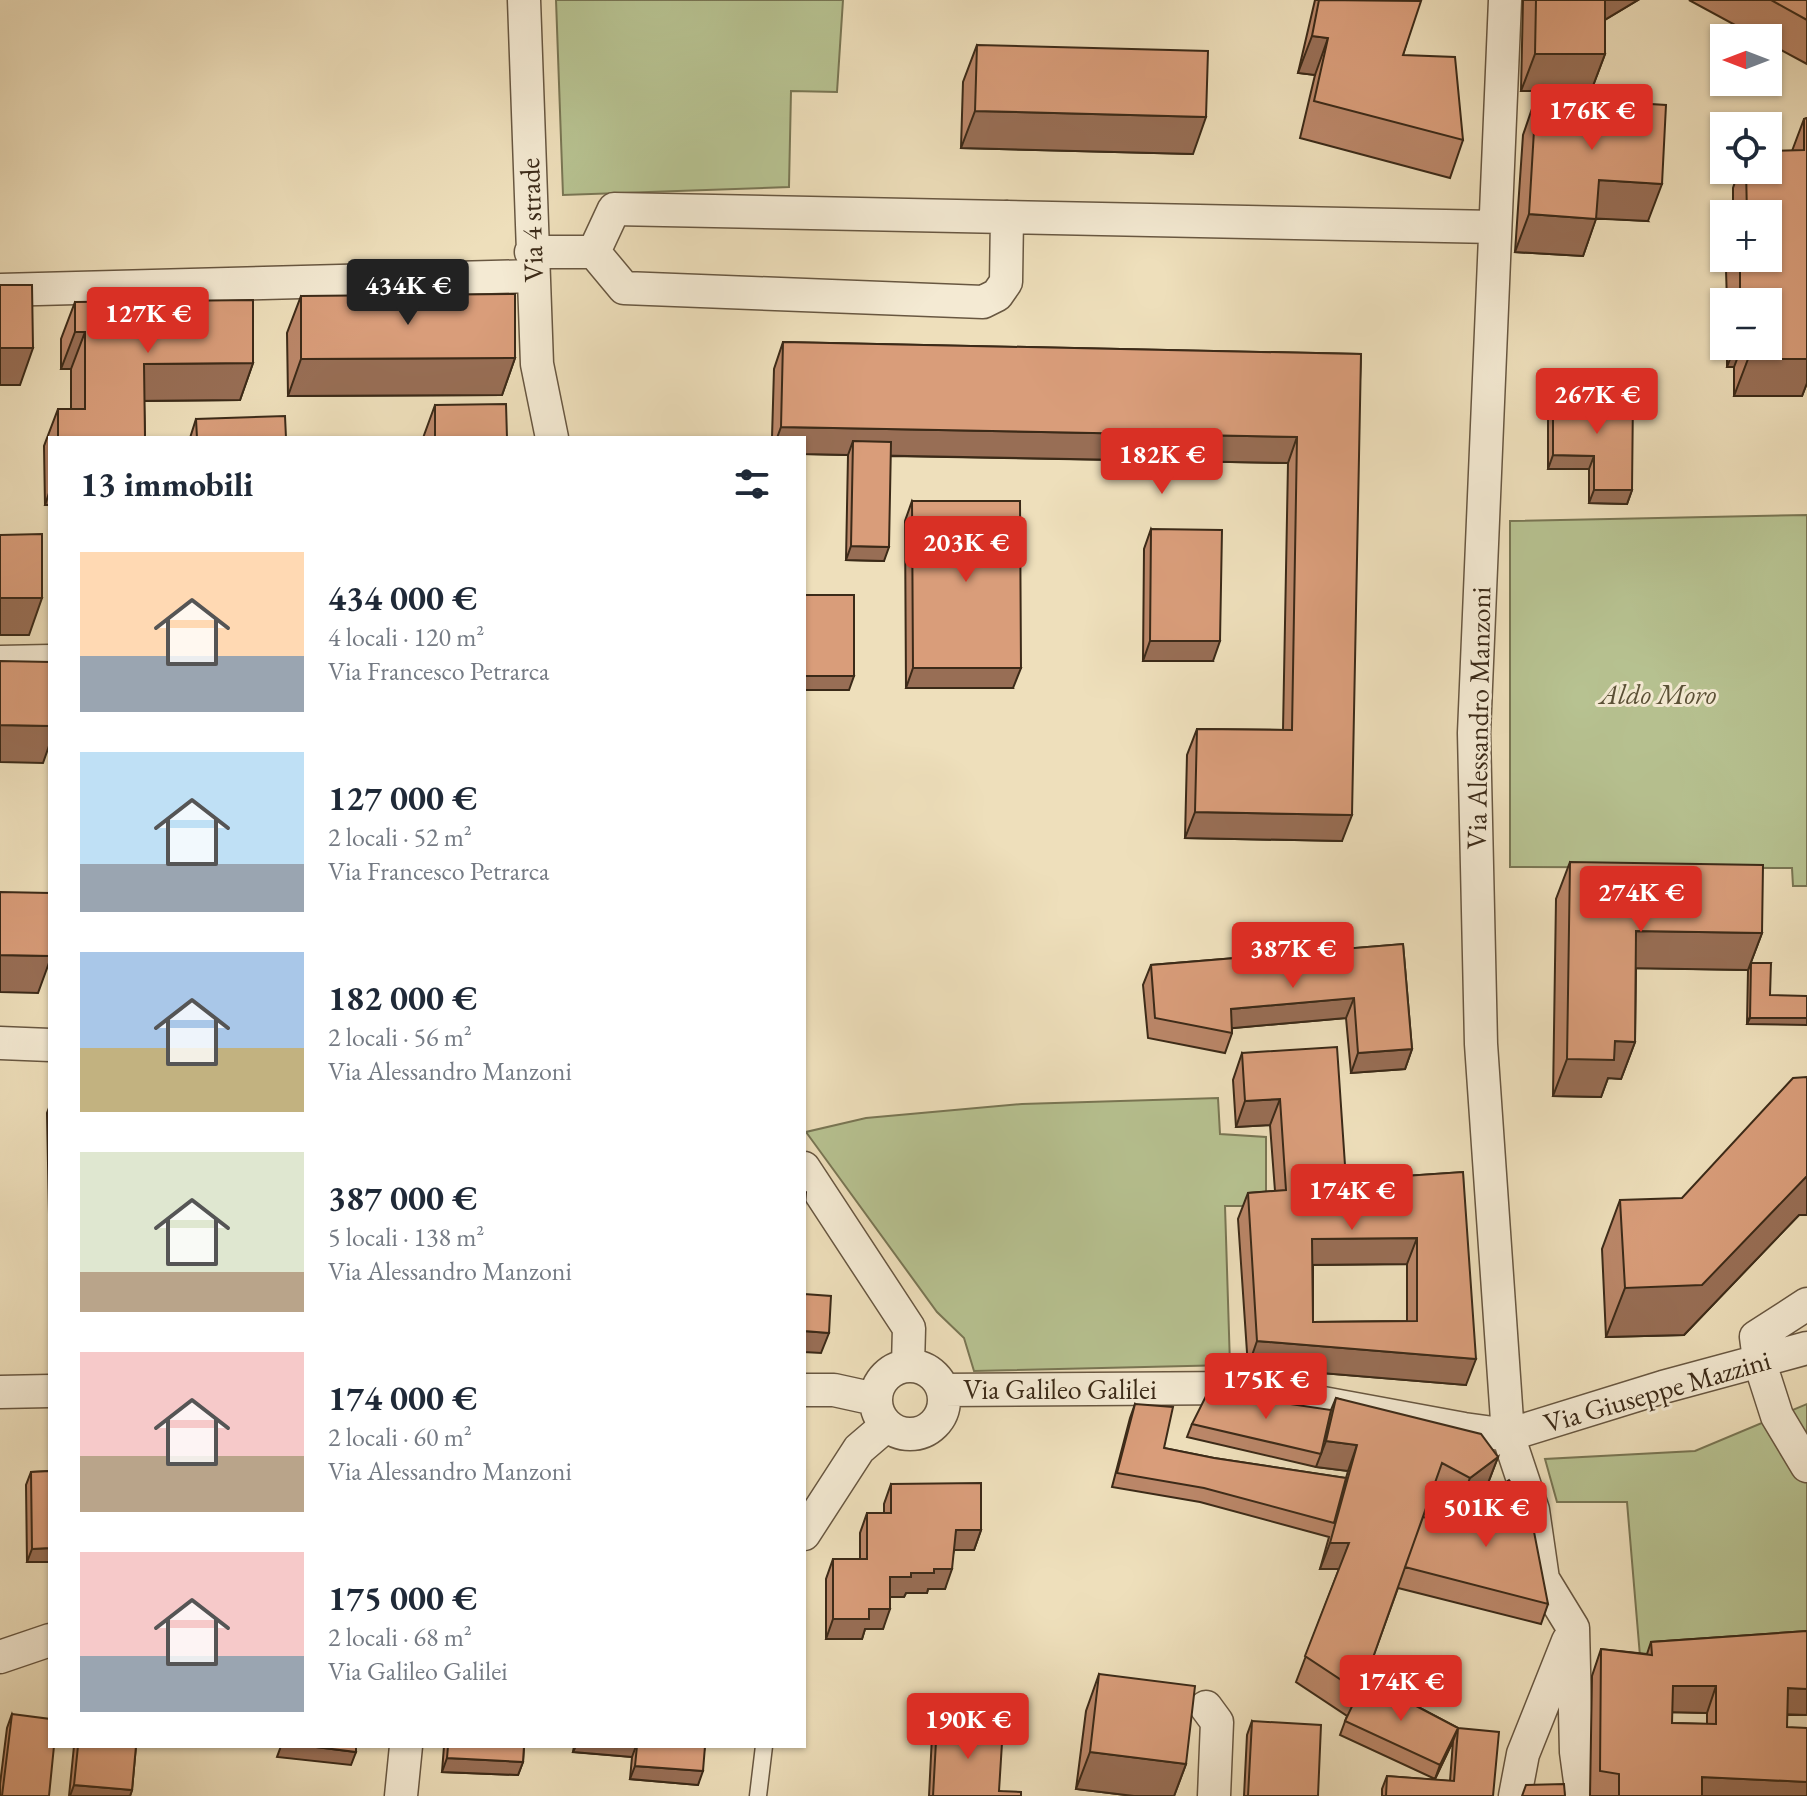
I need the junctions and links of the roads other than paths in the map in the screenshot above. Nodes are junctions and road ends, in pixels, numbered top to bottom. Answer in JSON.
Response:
{"nodes":[{"id":1,"x":524,"y":0,"type":"edge"},
{"id":2,"x":1505,"y":0,"type":"edge"},
{"id":3,"x":1007,"y":217,"type":"junction"},
{"id":4,"x":1495,"y":227,"type":"junction"},
{"id":5,"x":594,"y":252,"type":"junction"},
{"id":6,"x":532,"y":264,"type":"junction"},
{"id":7,"x":0,"y":290,"type":"edge"},
{"id":8,"x":552,"y":436,"type":"edge"},
{"id":9,"x":48,"y":661,"type":"edge"},
{"id":10,"x":0,"y":662,"type":"edge"},
{"id":11,"x":0,"y":1043,"type":"edge"},
{"id":12,"x":48,"y":1045,"type":"edge"},
{"id":13,"x":806,"y":1171,"type":"edge"},
{"id":14,"x":1807,"y":1304,"type":"edge"},
{"id":15,"x":1807,"y":1348,"type":"edge"},
{"id":16,"x":1759,"y":1360,"type":"junction"},
{"id":17,"x":908,"y":1365,"type":"junction"},
{"id":18,"x":806,"y":1390,"type":"edge"},
{"id":19,"x":943,"y":1390,"type":"junction"},
{"id":20,"x":48,"y":1391,"type":"edge"},
{"id":21,"x":0,"y":1392,"type":"edge"},
{"id":22,"x":881,"y":1412,"type":"junction"},
{"id":23,"x":1508,"y":1435,"type":"junction"},
{"id":24,"x":1807,"y":1466,"type":"edge"},
{"id":25,"x":806,"y":1531,"type":"edge"},
{"id":26,"x":1573,"y":1628,"type":"junction"},
{"id":27,"x":48,"y":1641,"type":"edge"},
{"id":28,"x":0,"y":1657,"type":"edge"},
{"id":29,"x":1605,"y":1658,"type":"edge"},
{"id":30,"x":1573,"y":1660,"type":"junction"},
{"id":31,"x":1206,"y":1707,"type":"dead end"},
{"id":32,"x":406,"y":1748,"type":"edge"},
{"id":33,"x":764,"y":1748,"type":"edge"},
{"id":34,"x":401,"y":1796,"type":"edge"},
{"id":35,"x":758,"y":1796,"type":"edge"},
{"id":36,"x":1214,"y":1796,"type":"edge"},
{"id":37,"x":1515,"y":1796,"type":"edge"},
{"id":38,"x":1582,"y":1796,"type":"edge"}],
"edges":[{"from":1,"to":6,"type":"street","name":"Via 4 strade"},
{"from":2,"to":4,"type":"street","name":"Via Alessandro Manzoni"},
{"from":3,"to":4,"type":"street"},
{"from":3,"to":5,"type":"street"},
{"from":3,"to":5,"type":"street"},
{"from":4,"to":23,"type":"street","name":"Via Alessandro Manzoni"},
{"from":5,"to":6,"type":"street"},
{"from":6,"to":7,"type":"street"},
{"from":6,"to":8,"type":"street","name":"Via 4 strade"},
{"from":9,"to":10,"type":"street"},
{"from":11,"to":12,"type":"street"},
{"from":13,"to":17,"type":"street"},
{"from":14,"to":16,"type":"street"},
{"from":15,"to":16,"type":"street","name":"Via Giuseppe Mazzini"},
{"from":16,"to":23,"type":"street","name":"Via Giuseppe Mazzini"},
{"from":16,"to":24,"type":"street"},
{"from":17,"to":19,"type":"street"},
{"from":17,"to":22,"type":"street"},
{"from":18,"to":22,"type":"street"},
{"from":19,"to":22,"type":"street"},
{"from":19,"to":23,"type":"street","name":"Via Galileo Galilei"},
{"from":20,"to":21,"type":"street"},
{"from":22,"to":25,"type":"street"},
{"from":23,"to":26,"type":"street","name":"Via Alessandro Manzoni"},
{"from":26,"to":30,"type":"street"},
{"from":26,"to":37,"type":"street"},
{"from":27,"to":28,"type":"street"},
{"from":29,"to":30,"type":"street"},
{"from":30,"to":38,"type":"street"},
{"from":31,"to":36,"type":"street"},
{"from":32,"to":34,"type":"street"},
{"from":33,"to":35,"type":"lane"}]}
